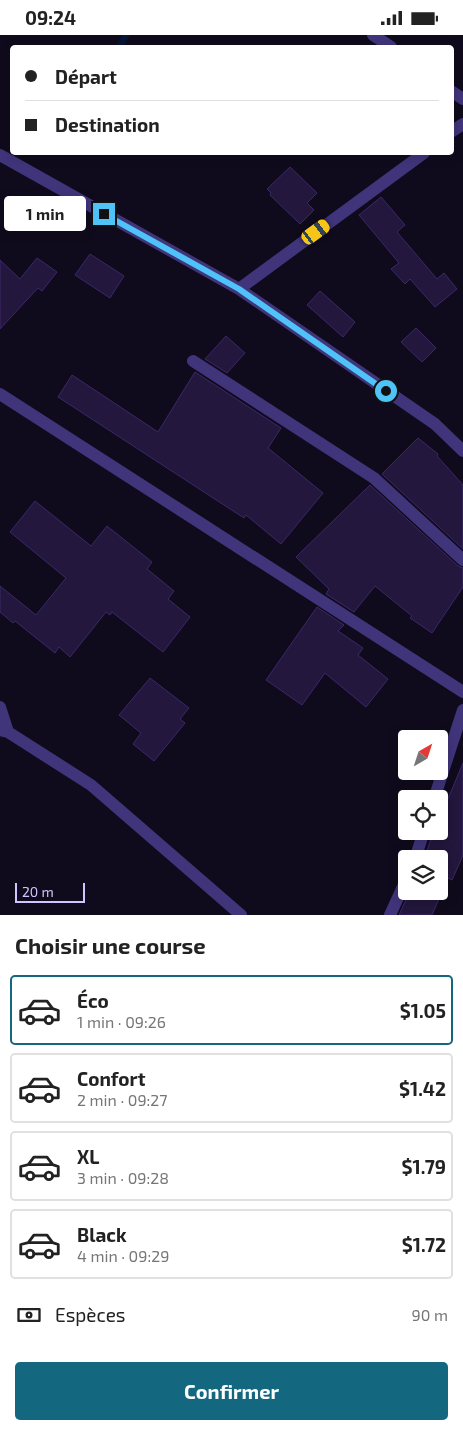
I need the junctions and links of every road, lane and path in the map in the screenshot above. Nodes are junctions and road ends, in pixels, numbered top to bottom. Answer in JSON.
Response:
{"nodes":[{"id":1,"x":373,"y":35,"type":"edge"},
{"id":2,"x":388,"y":45,"type":"edge"},
{"id":3,"x":0,"y":155,"type":"edge"},
{"id":4,"x":421,"y":155,"type":"edge"},
{"id":5,"x":239,"y":289,"type":"junction"},
{"id":6,"x":192,"y":361,"type":"dead end"},
{"id":7,"x":0,"y":394,"type":"edge"},
{"id":8,"x":463,"y":451,"type":"edge"},
{"id":9,"x":463,"y":560,"type":"edge"},
{"id":10,"x":463,"y":692,"type":"edge"},
{"id":11,"x":0,"y":707,"type":"edge"},
{"id":12,"x":463,"y":710,"type":"edge"},
{"id":13,"x":4,"y":731,"type":"edge"},
{"id":14,"x":437,"y":790,"type":"edge"},
{"id":15,"x":398,"y":898,"type":"edge"},
{"id":16,"x":240,"y":915,"type":"edge"},
{"id":17,"x":390,"y":915,"type":"edge"}],
"edges":[{"from":1,"to":2,"type":"street"},
{"from":3,"to":5,"type":"street"},
{"from":4,"to":5,"type":"street"},
{"from":5,"to":8,"type":"street"},
{"from":6,"to":9,"type":"street"},
{"from":7,"to":10,"type":"street"},
{"from":11,"to":13,"type":"street"},
{"from":12,"to":14,"type":"street"},
{"from":13,"to":16,"type":"street"},
{"from":15,"to":17,"type":"street"}]}
